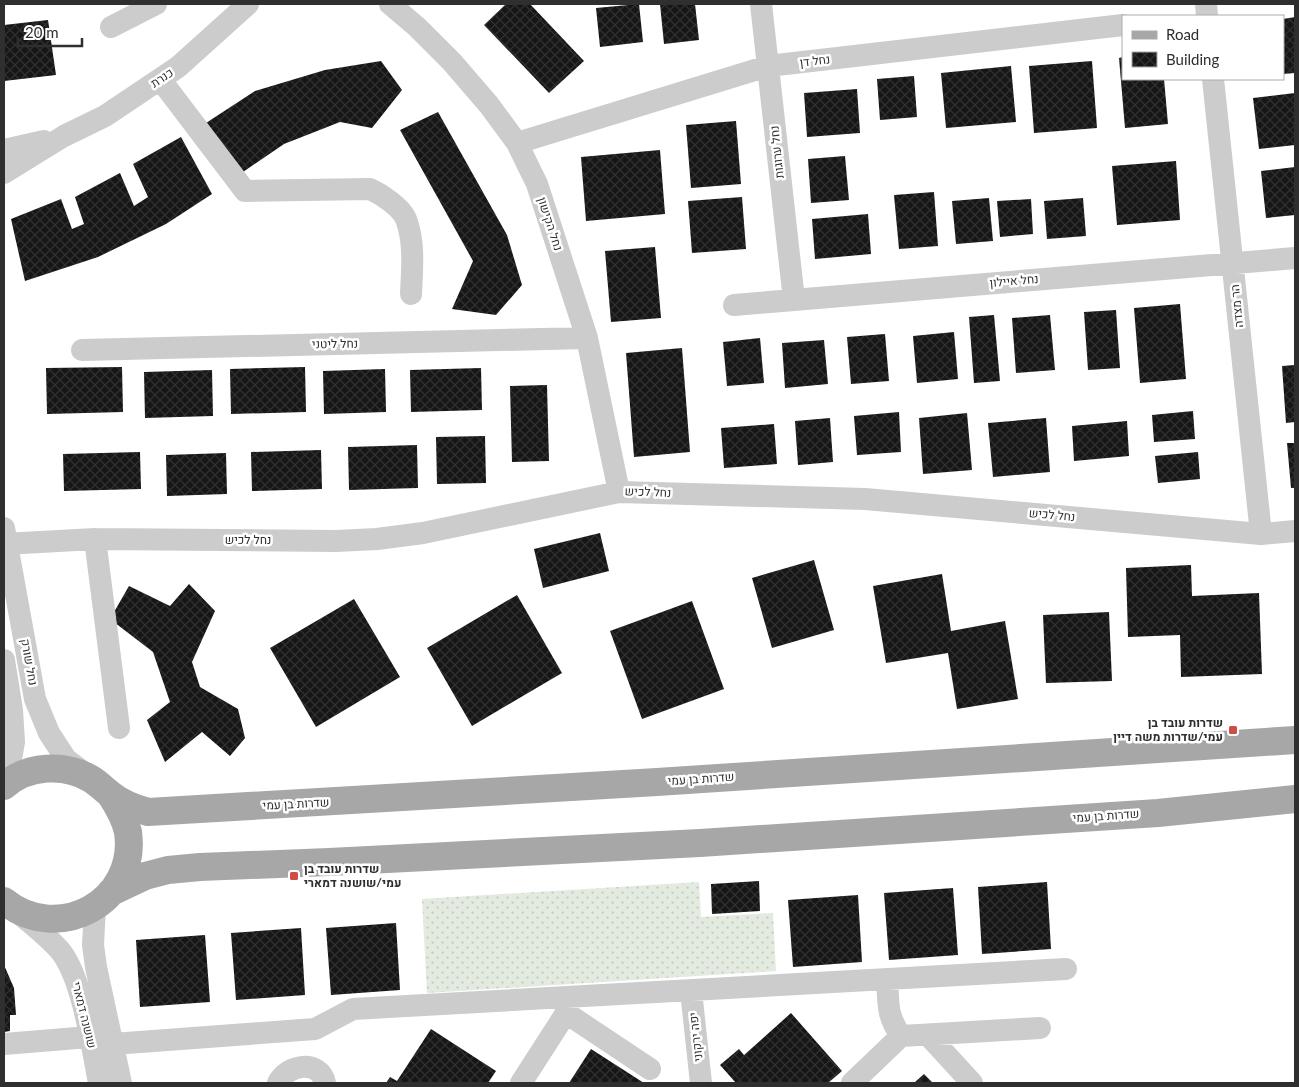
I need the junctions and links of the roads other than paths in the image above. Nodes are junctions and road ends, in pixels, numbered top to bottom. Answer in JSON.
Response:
{"nodes":[{"id":1,"x":156,"y":4,"type":"edge"},
{"id":2,"x":248,"y":4,"type":"edge"},
{"id":3,"x":390,"y":4,"type":"edge"},
{"id":4,"x":760,"y":4,"type":"edge"},
{"id":5,"x":1122,"y":25,"type":"edge"},
{"id":6,"x":111,"y":27,"type":"dead end"},
{"id":7,"x":768,"y":66,"type":"junction"},
{"id":8,"x":160,"y":79,"type":"junction"},
{"id":9,"x":1213,"y":80,"type":"edge"},
{"id":10,"x":64,"y":136,"type":"junction"},
{"id":11,"x":517,"y":143,"type":"junction"},
{"id":12,"x":4,"y":150,"type":"edge"},
{"id":13,"x":4,"y":172,"type":"edge"},
{"id":14,"x":1295,"y":258,"type":"edge"},
{"id":15,"x":1233,"y":263,"type":"junction"},
{"id":16,"x":411,"y":294,"type":"dead end"},
{"id":17,"x":794,"y":300,"type":"junction"},
{"id":18,"x":734,"y":305,"type":"dead end"},
{"id":19,"x":587,"y":338,"type":"junction"},
{"id":20,"x":82,"y":350,"type":"dead end"},
{"id":21,"x":619,"y":492,"type":"junction"},
{"id":22,"x":1295,"y":531,"type":"edge"},
{"id":23,"x":1261,"y":534,"type":"junction"},
{"id":24,"x":5,"y":539,"type":"edge"},
{"id":25,"x":95,"y":539,"type":"junction"},
{"id":26,"x":4,"y":660,"type":"edge"},
{"id":27,"x":119,"y":728,"type":"dead end"},
{"id":28,"x":1295,"y":740,"type":"edge"},
{"id":29,"x":6,"y":784,"type":"edge"},
{"id":30,"x":100,"y":786,"type":"junction"},
{"id":31,"x":1295,"y":799,"type":"edge"},
{"id":32,"x":103,"y":899,"type":"junction"},
{"id":33,"x":9,"y":906,"type":"edge"},
{"id":34,"x":1066,"y":969,"type":"dead end"},
{"id":35,"x":888,"y":980,"type":"junction"},
{"id":36,"x":691,"y":991,"type":"junction"},
{"id":37,"x":565,"y":1006,"type":"junction"},
{"id":38,"x":1040,"y":1028,"type":"dead end"},
{"id":39,"x":928,"y":1035,"type":"junction"},
{"id":40,"x":901,"y":1036,"type":"junction"},
{"id":41,"x":89,"y":1038,"type":"junction"},
{"id":42,"x":4,"y":1044,"type":"edge"},
{"id":43,"x":113,"y":1044,"type":"junction"},
{"id":44,"x":650,"y":1069,"type":"dead end"},
{"id":45,"x":99,"y":1083,"type":"edge"},
{"id":46,"x":121,"y":1083,"type":"edge"},
{"id":47,"x":278,"y":1083,"type":"edge"},
{"id":48,"x":324,"y":1083,"type":"edge"},
{"id":49,"x":521,"y":1083,"type":"edge"},
{"id":50,"x":700,"y":1083,"type":"edge"},
{"id":51,"x":852,"y":1083,"type":"edge"},
{"id":52,"x":972,"y":1083,"type":"edge"}],
"edges":[{"from":1,"to":6,"type":"street"},
{"from":2,"to":8,"type":"street","name":"כנרת"},
{"from":3,"to":11,"type":"street","name":"נחל הקישון"},
{"from":4,"to":7,"type":"street","name":"נחל ערוגות"},
{"from":5,"to":7,"type":"street","name":"נחל דן"},
{"from":7,"to":11,"type":"street","name":"נחל דן"},
{"from":7,"to":17,"type":"street","name":"נחל ערוגות"},
{"from":8,"to":10,"type":"street","name":"כנרת"},
{"from":8,"to":16,"type":"street"},
{"from":9,"to":15,"type":"street","name":"הר מצדה"},
{"from":10,"to":12,"type":"street","name":"כנרת"},
{"from":10,"to":13,"type":"street","name":"כנרת"},
{"from":11,"to":19,"type":"street","name":"נחל הקישון"},
{"from":14,"to":15,"type":"street","name":"נחל איילון"},
{"from":15,"to":17,"type":"street","name":"נחל איילון"},
{"from":15,"to":23,"type":"street","name":"הר מצדה"},
{"from":17,"to":18,"type":"street","name":"נחל איילון"},
{"from":19,"to":20,"type":"street","name":"נחל ליטני"},
{"from":19,"to":21,"type":"street","name":"נחל הקישון"},
{"from":21,"to":23,"type":"street","name":"נחל לכיש"},
{"from":21,"to":25,"type":"street","name":"נחל לכיש"},
{"from":22,"to":23,"type":"street","name":"נחל לכיש"},
{"from":24,"to":25,"type":"street","name":"נחל לכיש"},
{"from":24,"to":30,"type":"street","name":"נחל שורק"},
{"from":25,"to":27,"type":"street"},
{"from":26,"to":29,"type":"street","name":"נחל שורק"},
{"from":28,"to":30,"type":"main road","name":"שדרות בן עמי"},
{"from":29,"to":30,"type":"main road","name":"שדרות בן עמי"},
{"from":30,"to":32,"type":"main road"},
{"from":31,"to":32,"type":"main road","name":"שדרות בן עמי"},
{"from":32,"to":33,"type":"main road","name":"שדרות בן עמי"},
{"from":32,"to":43,"type":"street","name":"שושנה דמארי"},
{"from":33,"to":41,"type":"street","name":"שושנה דמארי"},
{"from":34,"to":35,"type":"street"},
{"from":35,"to":36,"type":"street"},
{"from":35,"to":40,"type":"street"},
{"from":36,"to":37,"type":"street"},
{"from":36,"to":50,"type":"street","name":"יפה ירקוני"},
{"from":37,"to":43,"type":"street"},
{"from":37,"to":44,"type":"street"},
{"from":37,"to":49,"type":"street"},
{"from":38,"to":39,"type":"street"},
{"from":39,"to":40,"type":"street"},
{"from":39,"to":52,"type":"street"},
{"from":40,"to":51,"type":"street"},
{"from":41,"to":42,"type":"street"},
{"from":41,"to":45,"type":"street","name":"שושנה דמארי"},
{"from":43,"to":46,"type":"street","name":"שושנה דמארי"},
{"from":47,"to":48,"type":"street"}]}
